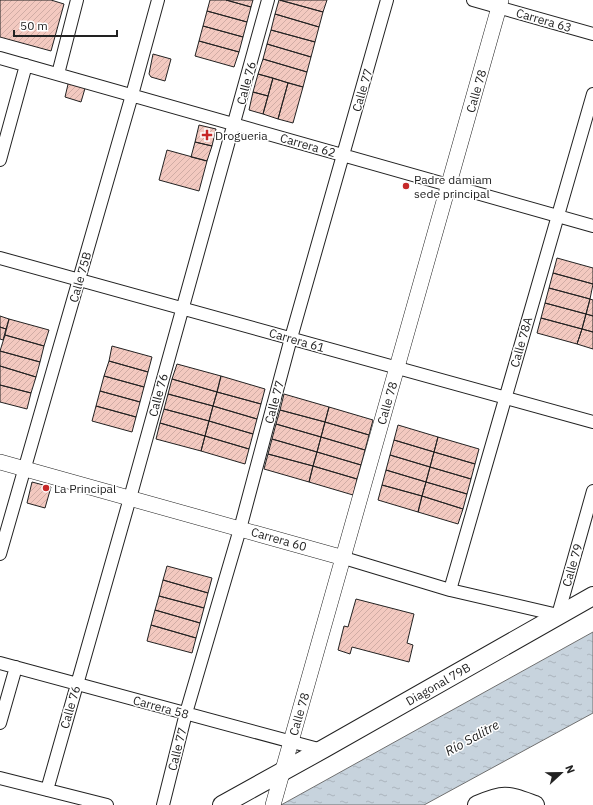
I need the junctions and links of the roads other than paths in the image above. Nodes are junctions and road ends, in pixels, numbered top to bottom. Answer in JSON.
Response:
{"nodes":[{"id":1,"x":77,"y":0,"type":"edge"},
{"id":2,"x":158,"y":0,"type":"edge"},
{"id":3,"x":268,"y":0,"type":"edge"},
{"id":4,"x":387,"y":0,"type":"edge"},
{"id":5,"x":473,"y":0,"type":"edge"},
{"id":6,"x":500,"y":4,"type":"edge"},
{"id":7,"x":593,"y":34,"type":"edge"},
{"id":8,"x":0,"y":58,"type":"edge"},
{"id":9,"x":26,"y":65,"type":"junction"},
{"id":10,"x":58,"y":74,"type":"junction"},
{"id":11,"x":593,"y":94,"type":"edge"},
{"id":12,"x":132,"y":95,"type":"junction"},
{"id":13,"x":234,"y":124,"type":"junction"},
{"id":14,"x":343,"y":155,"type":"junction"},
{"id":15,"x":0,"y":160,"type":"edge"},
{"id":16,"x":449,"y":185,"type":"junction"},
{"id":17,"x":558,"y":216,"type":"junction"},
{"id":18,"x":593,"y":226,"type":"edge"},
{"id":19,"x":0,"y":258,"type":"edge"},
{"id":20,"x":79,"y":280,"type":"junction"},
{"id":21,"x":182,"y":308,"type":"junction"},
{"id":22,"x":291,"y":338,"type":"junction"},
{"id":23,"x":397,"y":368,"type":"junction"},
{"id":24,"x":505,"y":398,"type":"junction"},
{"id":25,"x":593,"y":422,"type":"edge"},
{"id":26,"x":0,"y":462,"type":"edge"},
{"id":27,"x":24,"y":469,"type":"junction"},
{"id":28,"x":593,"y":491,"type":"edge"},
{"id":29,"x":130,"y":498,"type":"junction"},
{"id":30,"x":240,"y":529,"type":"junction"},
{"id":31,"x":0,"y":554,"type":"edge"},
{"id":32,"x":344,"y":558,"type":"junction"},
{"id":33,"x":450,"y":590,"type":"junction"},
{"id":34,"x":593,"y":596,"type":"edge"},
{"id":35,"x":558,"y":615,"type":"junction"},
{"id":36,"x":0,"y":663,"type":"edge"},
{"id":37,"x":16,"y":668,"type":"junction"},
{"id":38,"x":76,"y":684,"type":"junction"},
{"id":39,"x":186,"y":714,"type":"junction"},
{"id":40,"x":0,"y":722,"type":"edge"},
{"id":41,"x":291,"y":741,"type":"junction"},
{"id":42,"x":322,"y":750,"type":"junction"},
{"id":43,"x":282,"y":772,"type":"junction"},
{"id":44,"x":0,"y":778,"type":"edge"},
{"id":45,"x":47,"y":790,"type":"junction"},
{"id":46,"x":275,"y":799,"type":"edge"},
{"id":47,"x":508,"y":801,"type":"edge"},
{"id":48,"x":108,"y":805,"type":"edge"},
{"id":49,"x":163,"y":805,"type":"edge"},
{"id":50,"x":222,"y":805,"type":"edge"},
{"id":51,"x":477,"y":805,"type":"edge"},
{"id":52,"x":535,"y":805,"type":"edge"}],
"edges":[{"from":1,"to":10,"type":"street"},
{"from":2,"to":12,"type":"street","name":"Calle 75B"},
{"from":3,"to":13,"type":"street","name":"Calle 76"},
{"from":4,"to":14,"type":"street","name":"Calle 77"},
{"from":5,"to":6,"type":"street","name":"Carrera 63"},
{"from":6,"to":7,"type":"street","name":"Carrera 63"},
{"from":6,"to":16,"type":"street","name":"Calle 78"},
{"from":8,"to":9,"type":"street","name":"Carrera 62"},
{"from":9,"to":10,"type":"street","name":"Carrera 62"},
{"from":9,"to":15,"type":"street"},
{"from":10,"to":12,"type":"street","name":"Carrera 62"},
{"from":11,"to":17,"type":"street","name":"Calle 78A"},
{"from":12,"to":13,"type":"street","name":"Carrera 62"},
{"from":12,"to":20,"type":"street","name":"Calle 75B"},
{"from":13,"to":14,"type":"street","name":"Carrera 62"},
{"from":13,"to":21,"type":"street","name":"Calle 76"},
{"from":14,"to":16,"type":"street","name":"Carrera 62"},
{"from":14,"to":22,"type":"street","name":"Calle 77"},
{"from":16,"to":17,"type":"street","name":"Carrera 62"},
{"from":16,"to":23,"type":"street","name":"Calle 78"},
{"from":17,"to":18,"type":"street","name":"Carrera 62"},
{"from":17,"to":24,"type":"street","name":"Calle 78A"},
{"from":19,"to":20,"type":"street","name":"Carrera 61"},
{"from":20,"to":21,"type":"street","name":"Carrera 61"},
{"from":20,"to":27,"type":"street","name":"Calle 75B"},
{"from":21,"to":22,"type":"street","name":"Carrera 61"},
{"from":21,"to":29,"type":"street","name":"Calle 76"},
{"from":22,"to":23,"type":"street","name":"Carrera 61"},
{"from":22,"to":30,"type":"street","name":"Calle 77"},
{"from":23,"to":24,"type":"street","name":"Carrera 61"},
{"from":23,"to":32,"type":"street","name":"Calle 78"},
{"from":24,"to":25,"type":"street","name":"Carrera 61"},
{"from":24,"to":33,"type":"street","name":"Calle 78A"},
{"from":26,"to":27,"type":"street","name":"Carrera 60"},
{"from":27,"to":29,"type":"street","name":"Carrera 60"},
{"from":27,"to":31,"type":"street","name":"Calle 75B"},
{"from":28,"to":35,"type":"street","name":"Calle 79"},
{"from":29,"to":30,"type":"street","name":"Carrera 60"},
{"from":29,"to":38,"type":"street","name":"Calle 76"},
{"from":30,"to":32,"type":"street","name":"Carrera 60"},
{"from":30,"to":39,"type":"street","name":"Calle 77"},
{"from":32,"to":33,"type":"street","name":"Carrera 60"},
{"from":32,"to":41,"type":"street","name":"Calle 78"},
{"from":33,"to":35,"type":"street","name":"Carrera 60"},
{"from":34,"to":35,"type":"main road","name":"Diagonal 79B"},
{"from":35,"to":42,"type":"main road","name":"Diagonal 79B"},
{"from":36,"to":37,"type":"street","name":"Carrera 58"},
{"from":37,"to":38,"type":"street","name":"Carrera 58"},
{"from":37,"to":40,"type":"street"},
{"from":38,"to":39,"type":"street","name":"Carrera 58"},
{"from":38,"to":45,"type":"street","name":"Calle 76"},
{"from":39,"to":41,"type":"street","name":"Carrera 58"},
{"from":39,"to":49,"type":"street","name":"Calle 77"},
{"from":41,"to":42,"type":"street","name":"Carrera 58"},
{"from":41,"to":43,"type":"street","name":"Calle 78"},
{"from":42,"to":43,"type":"main road","name":"Diagonal 79B"},
{"from":43,"to":46,"type":"street","name":"Calle 78"},
{"from":43,"to":50,"type":"main road","name":"Diagonal 79B"},
{"from":44,"to":45,"type":"street"},
{"from":45,"to":48,"type":"street"},
{"from":47,"to":51,"type":"main road"},
{"from":47,"to":52,"type":"main road"}]}
